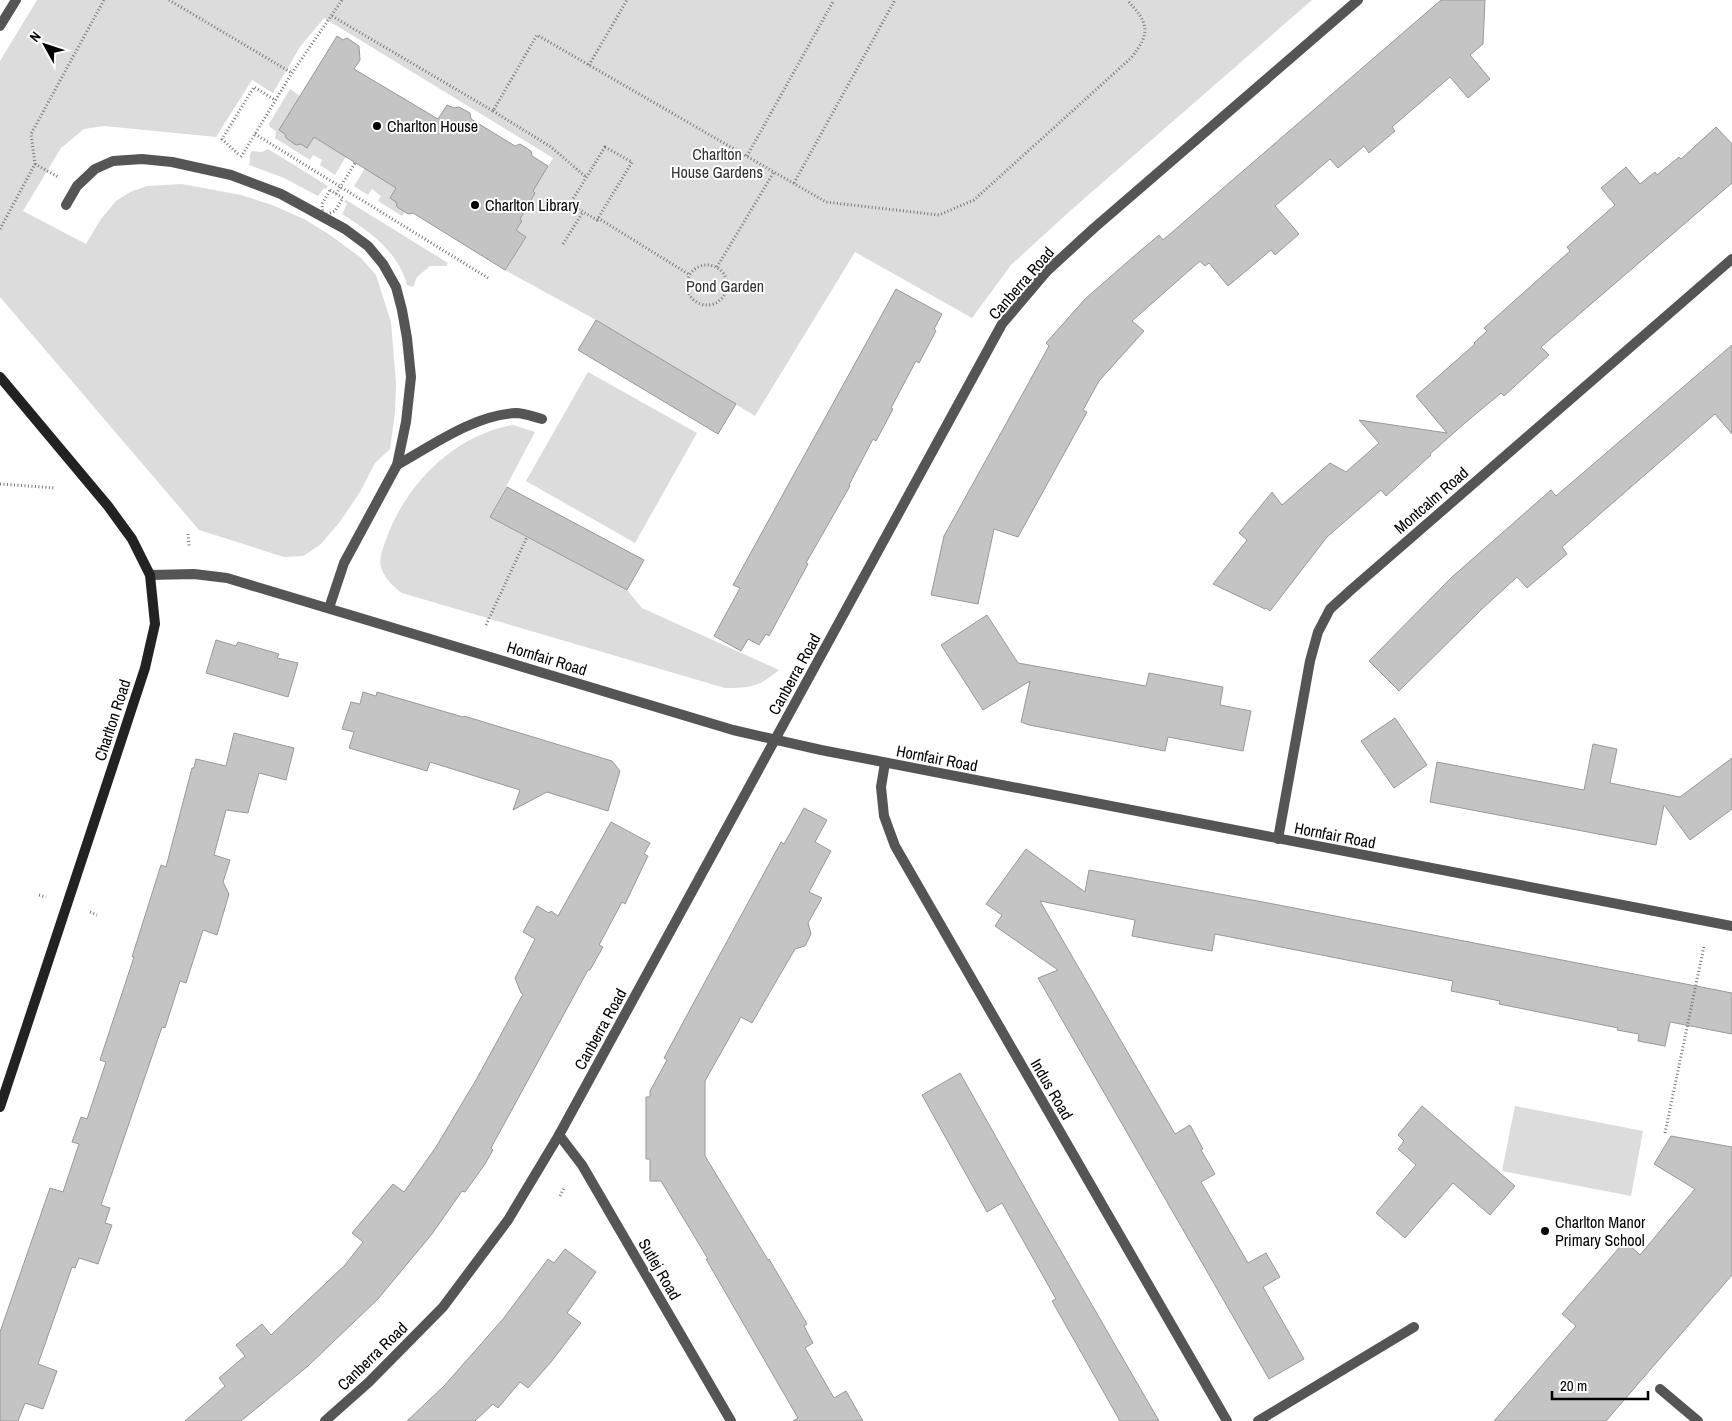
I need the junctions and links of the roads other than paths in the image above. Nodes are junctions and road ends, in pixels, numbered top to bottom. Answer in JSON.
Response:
{"nodes":[{"id":1,"x":16,"y":0,"type":"edge"},
{"id":2,"x":1358,"y":0,"type":"edge"},
{"id":3,"x":0,"y":26,"type":"edge"},
{"id":4,"x":66,"y":205,"type":"dead end"},
{"id":5,"x":1732,"y":259,"type":"edge"},
{"id":6,"x":0,"y":377,"type":"edge"},
{"id":7,"x":542,"y":419,"type":"dead end"},
{"id":8,"x":397,"y":465,"type":"junction"},
{"id":9,"x":150,"y":575,"type":"junction"},
{"id":10,"x":329,"y":608,"type":"junction"},
{"id":11,"x":775,"y":739,"type":"junction"},
{"id":12,"x":885,"y":763,"type":"junction"},
{"id":13,"x":1278,"y":839,"type":"junction"},
{"id":14,"x":1732,"y":926,"type":"edge"},
{"id":15,"x":0,"y":1107,"type":"edge"},
{"id":16,"x":559,"y":1135,"type":"junction"},
{"id":17,"x":1414,"y":1327,"type":"dead end"},
{"id":18,"x":1660,"y":1389,"type":"dead end"},
{"id":19,"x":325,"y":1421,"type":"edge"},
{"id":20,"x":731,"y":1421,"type":"edge"},
{"id":21,"x":1227,"y":1421,"type":"edge"},
{"id":22,"x":1258,"y":1421,"type":"edge"},
{"id":23,"x":1698,"y":1421,"type":"edge"}],
"edges":[{"from":1,"to":3,"type":"street"},
{"from":2,"to":11,"type":"street","name":"Canberra Road"},
{"from":4,"to":8,"type":"street"},
{"from":5,"to":13,"type":"street","name":"Montcalm Road"},
{"from":6,"to":9,"type":"main road","name":"Charlton Road"},
{"from":7,"to":8,"type":"street"},
{"from":8,"to":10,"type":"street"},
{"from":9,"to":10,"type":"street","name":"Hornfair Road"},
{"from":9,"to":15,"type":"main road","name":"Charlton Road"},
{"from":10,"to":11,"type":"street","name":"Hornfair Road"},
{"from":11,"to":12,"type":"street","name":"Hornfair Road"},
{"from":11,"to":16,"type":"street","name":"Canberra Road"},
{"from":12,"to":13,"type":"street","name":"Hornfair Road"},
{"from":12,"to":21,"type":"street","name":"Indus Road"},
{"from":13,"to":14,"type":"street","name":"Hornfair Road"},
{"from":16,"to":19,"type":"street","name":"Canberra Road"},
{"from":16,"to":20,"type":"street","name":"Sutlej Road"},
{"from":17,"to":22,"type":"street"},
{"from":18,"to":23,"type":"street"}]}
